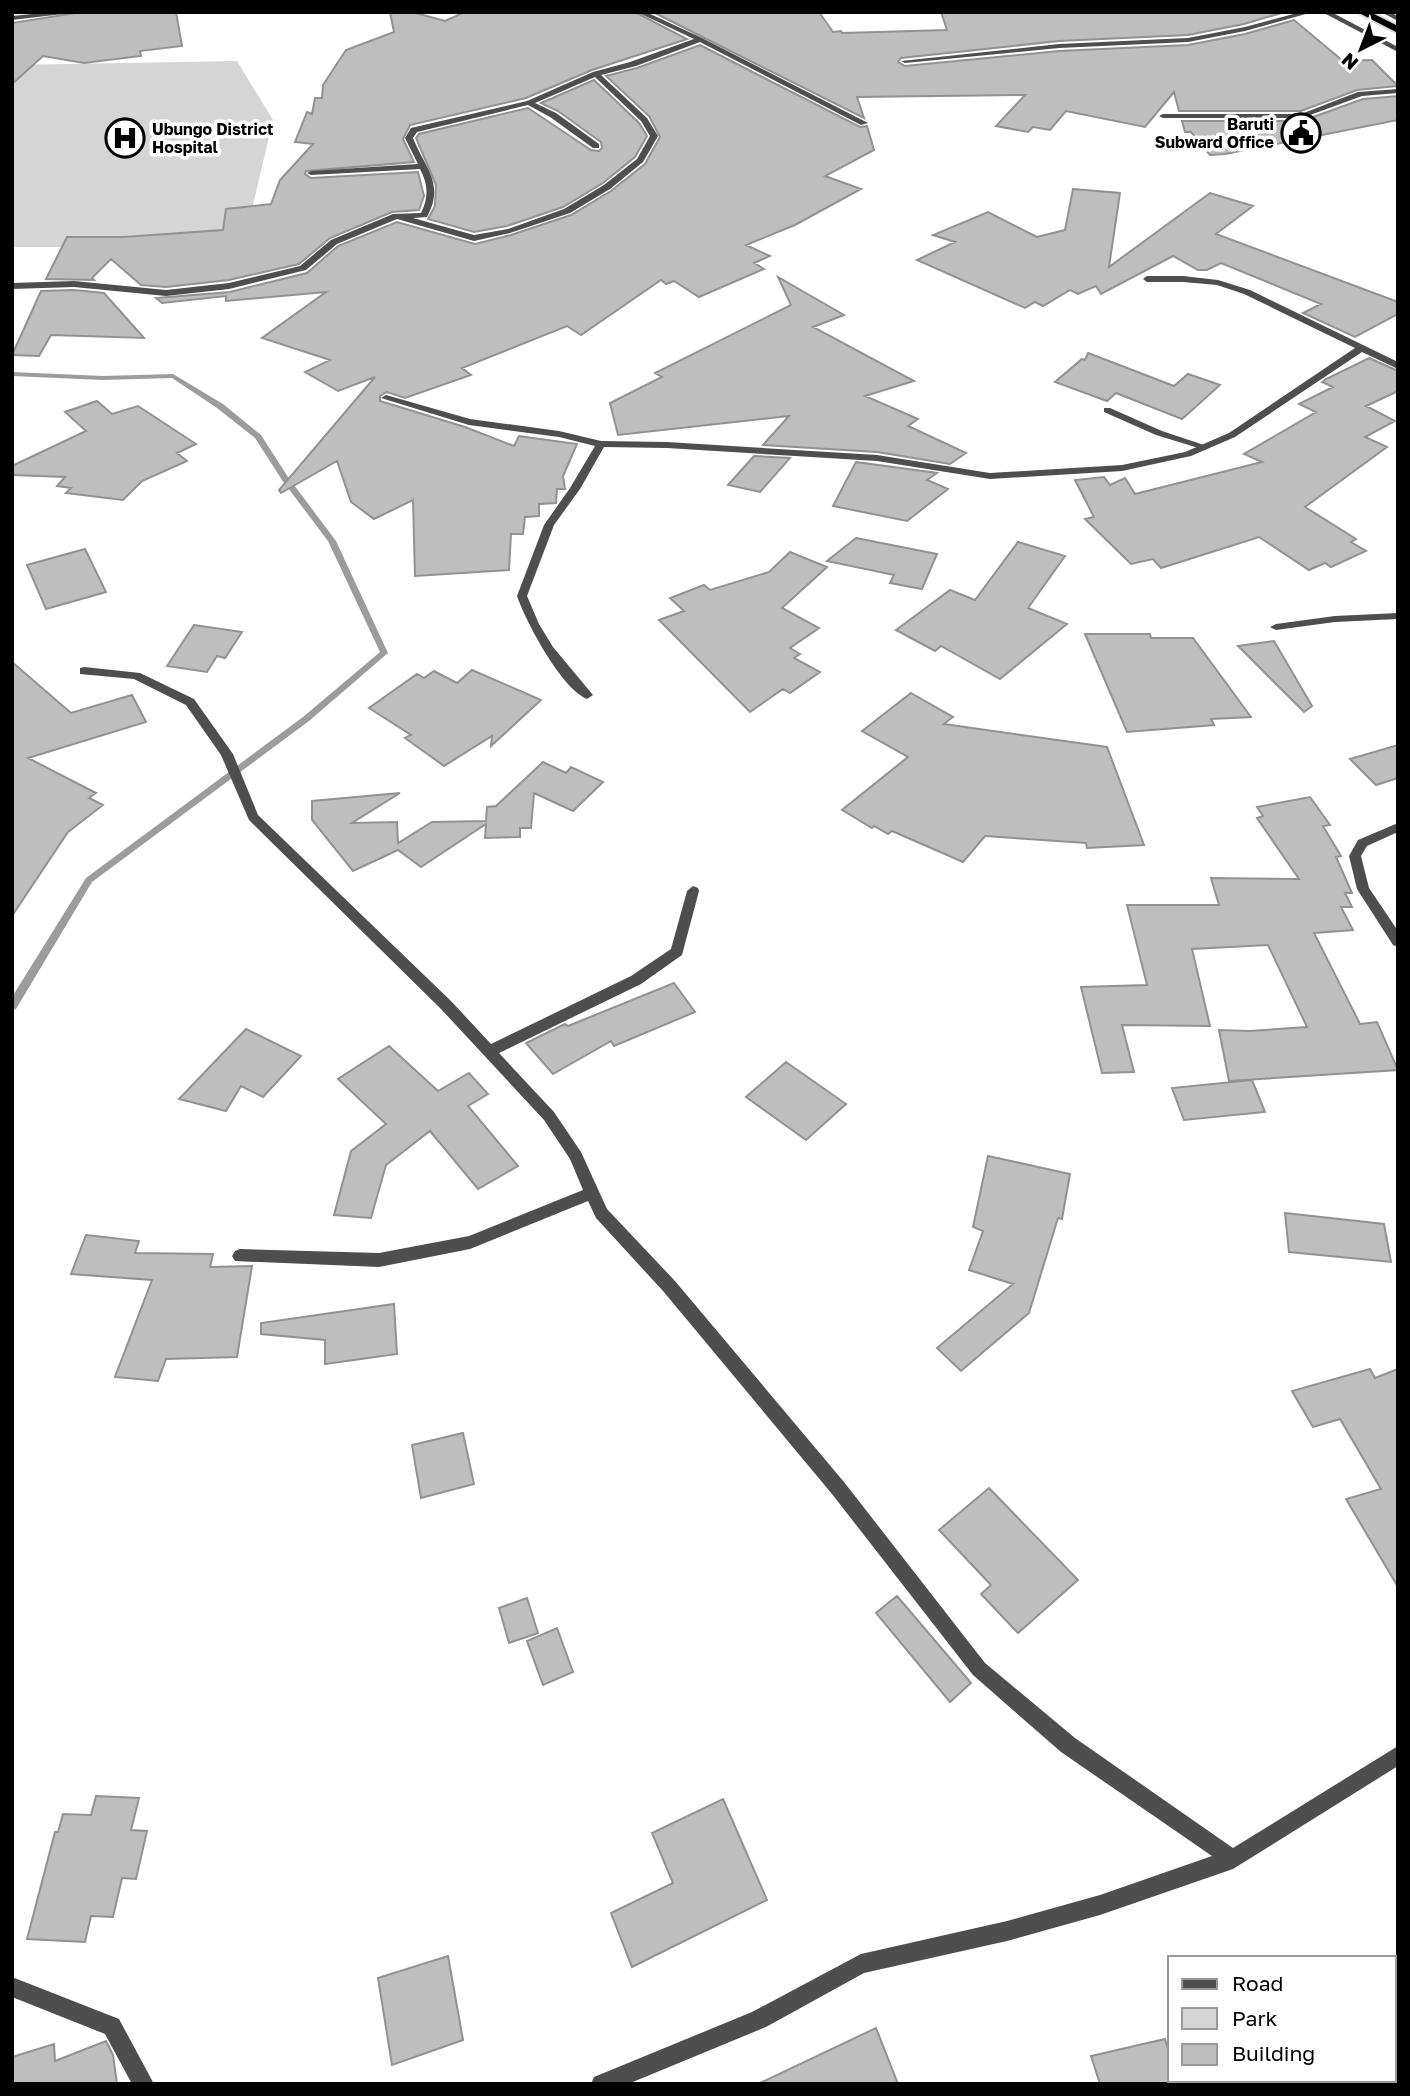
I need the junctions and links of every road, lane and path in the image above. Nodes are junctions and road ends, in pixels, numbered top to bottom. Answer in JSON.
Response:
{"nodes":[{"id":1,"x":77,"y":12,"type":"edge"},
{"id":2,"x":640,"y":12,"type":"edge"},
{"id":3,"x":1310,"y":12,"type":"edge"},
{"id":4,"x":1325,"y":12,"type":"edge"},
{"id":5,"x":1362,"y":12,"type":"edge"},
{"id":6,"x":1384,"y":12,"type":"edge"},
{"id":7,"x":12,"y":18,"type":"edge"},
{"id":8,"x":1398,"y":19,"type":"edge"},
{"id":9,"x":1398,"y":30,"type":"edge"},
{"id":10,"x":701,"y":39,"type":"junction"},
{"id":11,"x":1398,"y":50,"type":"edge"},
{"id":12,"x":905,"y":61,"type":"dead end"},
{"id":13,"x":596,"y":74,"type":"junction"},
{"id":14,"x":1398,"y":92,"type":"edge"},
{"id":15,"x":529,"y":103,"type":"junction"},
{"id":16,"x":1163,"y":116,"type":"dead end"},
{"id":17,"x":864,"y":123,"type":"dead end"},
{"id":18,"x":596,"y":146,"type":"dead end"},
{"id":19,"x":424,"y":166,"type":"junction"},
{"id":20,"x":312,"y":173,"type":"dead end"},
{"id":21,"x":396,"y":216,"type":"junction"},
{"id":22,"x":1147,"y":279,"type":"dead end"},
{"id":23,"x":12,"y":286,"type":"edge"},
{"id":24,"x":1360,"y":349,"type":"junction"},
{"id":25,"x":1398,"y":366,"type":"edge"},
{"id":26,"x":386,"y":398,"type":"dead end"},
{"id":27,"x":1107,"y":410,"type":"dead end"},
{"id":28,"x":601,"y":444,"type":"junction"},
{"id":29,"x":1205,"y":447,"type":"junction"},
{"id":30,"x":1398,"y":616,"type":"edge"},
{"id":31,"x":1276,"y":627,"type":"dead end"},
{"id":32,"x":85,"y":671,"type":"dead end"},
{"id":33,"x":587,"y":695,"type":"dead end"},
{"id":34,"x":1398,"y":827,"type":"edge"},
{"id":35,"x":693,"y":891,"type":"dead end"},
{"id":36,"x":1398,"y":942,"type":"edge"},
{"id":37,"x":489,"y":1051,"type":"junction"},
{"id":38,"x":592,"y":1193,"type":"junction"},
{"id":39,"x":240,"y":1256,"type":"dead end"},
{"id":40,"x":1398,"y":1755,"type":"edge"},
{"id":41,"x":1233,"y":1859,"type":"junction"},
{"id":42,"x":12,"y":1987,"type":"edge"},
{"id":43,"x":144,"y":2084,"type":"edge"},
{"id":44,"x":601,"y":2084,"type":"edge"}],
"edges":[{"from":1,"to":7,"type":"street"},
{"from":2,"to":10,"type":"street"},
{"from":3,"to":12,"type":"street"},
{"from":4,"to":11,"type":"street"},
{"from":5,"to":9,"type":"highway"},
{"from":6,"to":8,"type":"street"},
{"from":10,"to":13,"type":"street"},
{"from":10,"to":17,"type":"street"},
{"from":13,"to":15,"type":"street"},
{"from":13,"to":21,"type":"street"},
{"from":14,"to":16,"type":"street"},
{"from":15,"to":18,"type":"street"},
{"from":15,"to":19,"type":"street"},
{"from":19,"to":20,"type":"street"},
{"from":19,"to":21,"type":"street"},
{"from":21,"to":23,"type":"street"},
{"from":22,"to":24,"type":"street"},
{"from":24,"to":25,"type":"street"},
{"from":24,"to":29,"type":"street"},
{"from":26,"to":28,"type":"street"},
{"from":27,"to":29,"type":"street"},
{"from":28,"to":29,"type":"street"},
{"from":28,"to":33,"type":"street"},
{"from":30,"to":31,"type":"street"},
{"from":32,"to":37,"type":"street"},
{"from":34,"to":36,"type":"street"},
{"from":35,"to":37,"type":"street"},
{"from":37,"to":38,"type":"street"},
{"from":38,"to":39,"type":"street"},
{"from":38,"to":41,"type":"street"},
{"from":40,"to":41,"type":"street"},
{"from":41,"to":44,"type":"street"},
{"from":42,"to":43,"type":"street"}]}
